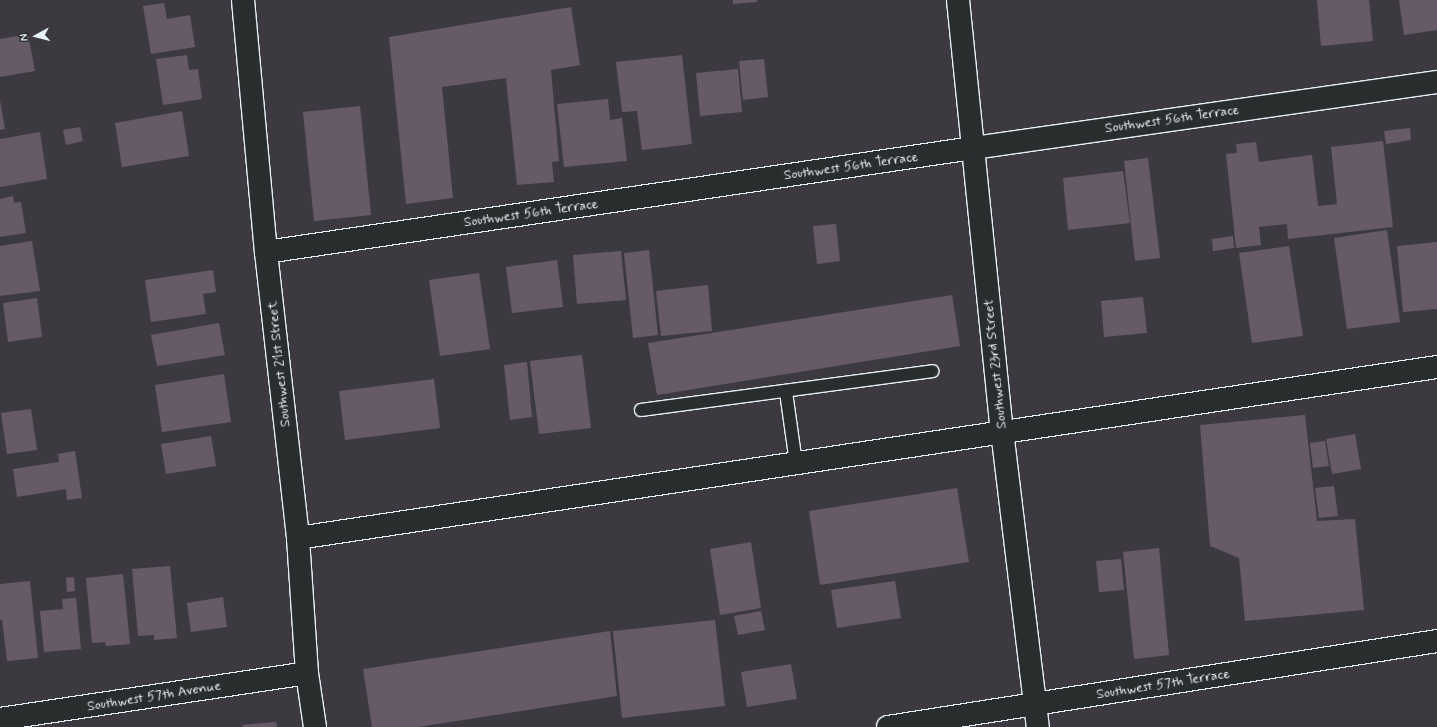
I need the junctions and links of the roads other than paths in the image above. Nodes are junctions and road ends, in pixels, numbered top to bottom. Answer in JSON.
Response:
{"nodes":[{"id":1,"x":243,"y":0,"type":"edge"},
{"id":2,"x":958,"y":0,"type":"edge"},
{"id":3,"x":1437,"y":82,"type":"edge"},
{"id":4,"x":973,"y":148,"type":"junction"},
{"id":5,"x":266,"y":252,"type":"junction"},
{"id":6,"x":1437,"y":367,"type":"edge"},
{"id":7,"x":932,"y":371,"type":"dead end"},
{"id":8,"x":786,"y":392,"type":"junction"},
{"id":9,"x":641,"y":410,"type":"dead end"},
{"id":10,"x":1002,"y":431,"type":"junction"},
{"id":11,"x":796,"y":462,"type":"junction"},
{"id":12,"x":298,"y":538,"type":"junction"},
{"id":13,"x":1437,"y":641,"type":"edge"},
{"id":14,"x":307,"y":673,"type":"junction"},
{"id":15,"x":1035,"y":704,"type":"junction"},
{"id":16,"x":0,"y":719,"type":"edge"},
{"id":17,"x":315,"y":727,"type":"edge"},
{"id":18,"x":888,"y":727,"type":"edge"},
{"id":19,"x":1038,"y":727,"type":"edge"}],
"edges":[{"from":1,"to":5,"type":"street","name":"Southwest 21st Street"},
{"from":2,"to":4,"type":"street","name":"Southwest 23rd Street"},
{"from":3,"to":4,"type":"street","name":"Southwest 56th Terrace"},
{"from":4,"to":5,"type":"street","name":"Southwest 56th Terrace"},
{"from":4,"to":10,"type":"street","name":"Southwest 23rd Street"},
{"from":5,"to":12,"type":"street","name":"Southwest 21st Street"},
{"from":6,"to":10,"type":"street"},
{"from":7,"to":8,"type":"lane"},
{"from":8,"to":9,"type":"lane"},
{"from":8,"to":11,"type":"lane"},
{"from":10,"to":11,"type":"street"},
{"from":10,"to":15,"type":"street","name":"Southwest 23rd Street"},
{"from":11,"to":12,"type":"street"},
{"from":12,"to":14,"type":"street","name":"Southwest 21st Street"},
{"from":13,"to":15,"type":"street","name":"Southwest 57th Terrace"},
{"from":14,"to":16,"type":"street","name":"Southwest 57th Avenue"},
{"from":14,"to":17,"type":"street","name":"Southwest 21st Street"},
{"from":15,"to":18,"type":"street","name":"Southwest 57th Terrace"},
{"from":15,"to":19,"type":"street","name":"Southwest 23rd Street"}]}
